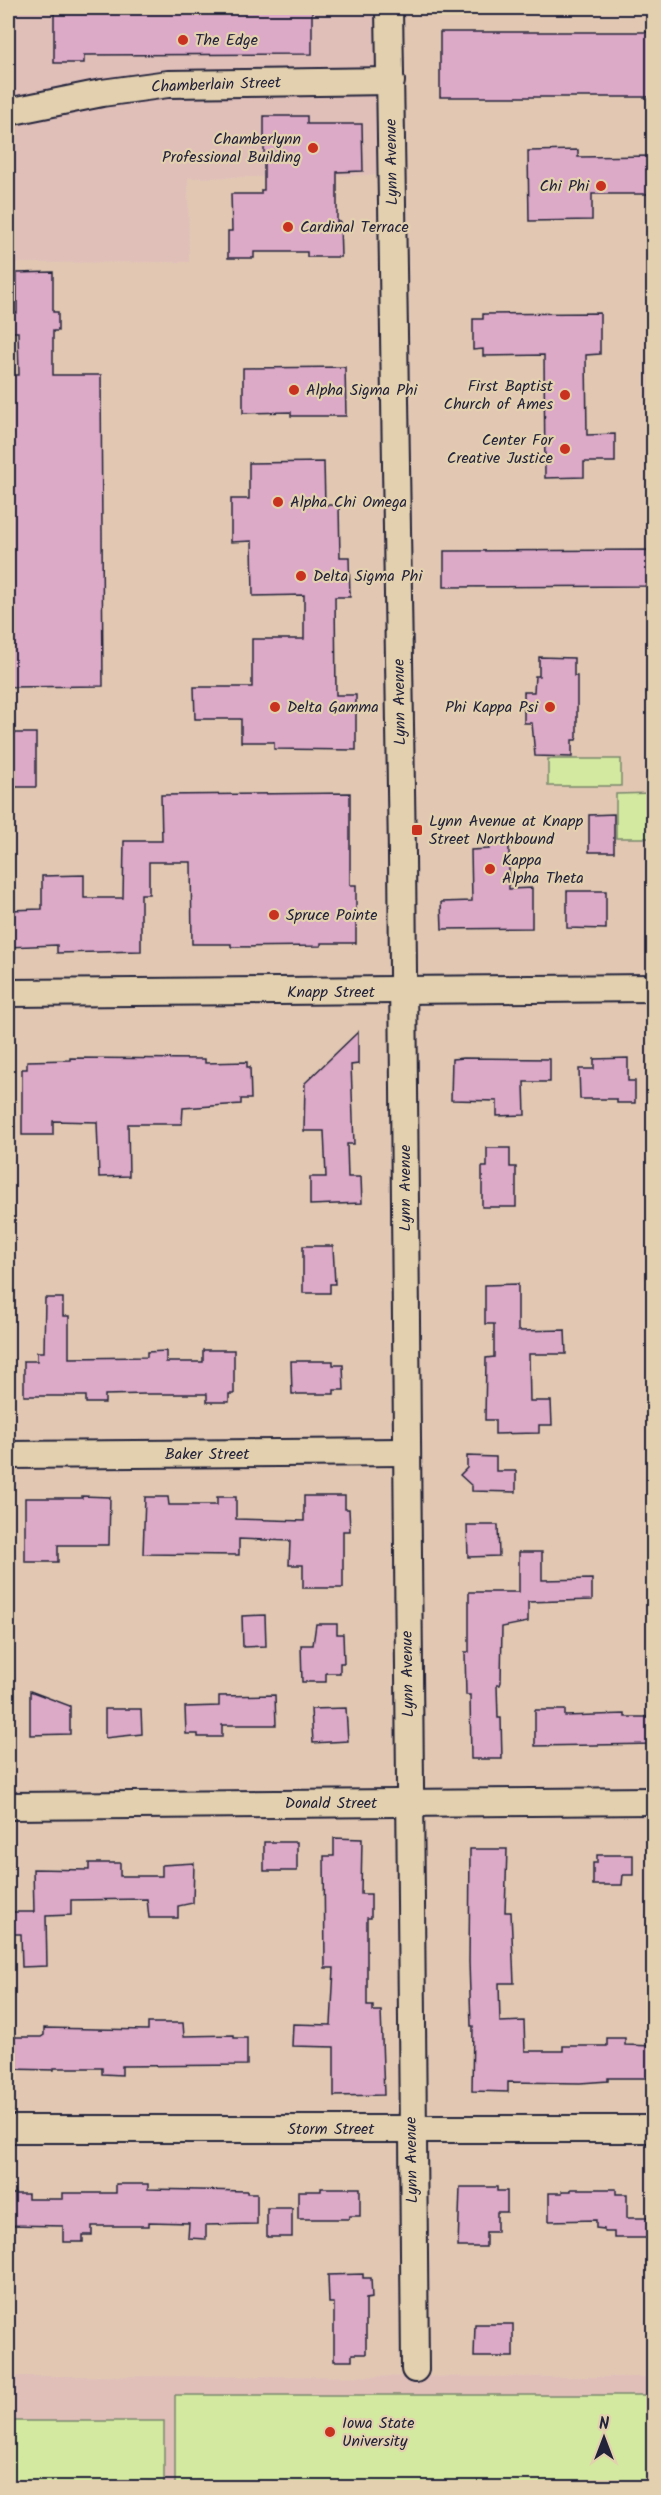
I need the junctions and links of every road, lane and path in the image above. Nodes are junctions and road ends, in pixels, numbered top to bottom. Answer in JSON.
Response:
{"nodes":[{"id":1,"x":389,"y":8,"type":"edge"},
{"id":2,"x":391,"y":81,"type":"junction"},
{"id":3,"x":8,"y":112,"type":"edge"},
{"id":4,"x":654,"y":988,"type":"edge"},
{"id":5,"x":404,"y":991,"type":"junction"},
{"id":6,"x":8,"y":993,"type":"edge"},
{"id":7,"x":406,"y":1452,"type":"junction"},
{"id":8,"x":8,"y":1455,"type":"edge"},
{"id":9,"x":654,"y":1801,"type":"edge"},
{"id":10,"x":410,"y":1802,"type":"junction"},
{"id":11,"x":8,"y":1806,"type":"edge"},
{"id":12,"x":8,"y":2129,"type":"edge"},
{"id":13,"x":412,"y":2129,"type":"junction"},
{"id":14,"x":654,"y":2129,"type":"edge"},
{"id":15,"x":416,"y":2369,"type":"dead end"}],
"edges":[{"from":1,"to":2,"type":"street","name":"Lynn Avenue"},
{"from":2,"to":3,"type":"street","name":"Chamberlain Street"},
{"from":2,"to":5,"type":"street","name":"Lynn Avenue"},
{"from":4,"to":5,"type":"street","name":"Knapp Street"},
{"from":5,"to":6,"type":"street","name":"Knapp Street"},
{"from":5,"to":7,"type":"street","name":"Lynn Avenue"},
{"from":7,"to":8,"type":"street","name":"Baker Street"},
{"from":7,"to":10,"type":"street","name":"Lynn Avenue"},
{"from":9,"to":10,"type":"street","name":"Donald Street"},
{"from":10,"to":11,"type":"street","name":"Donald Street"},
{"from":10,"to":13,"type":"street","name":"Lynn Avenue"},
{"from":12,"to":13,"type":"street","name":"Storm Street"},
{"from":13,"to":14,"type":"street","name":"Storm Street"},
{"from":13,"to":15,"type":"street","name":"Lynn Avenue"}]}
